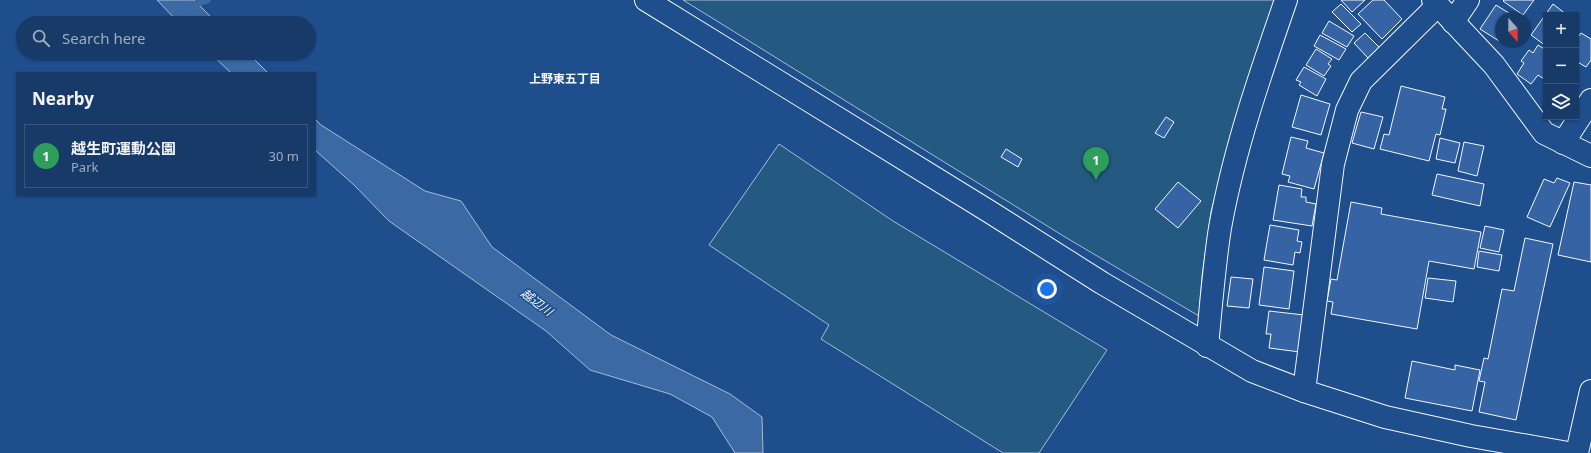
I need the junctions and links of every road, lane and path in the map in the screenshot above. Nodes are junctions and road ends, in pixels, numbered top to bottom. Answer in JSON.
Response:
{"nodes":[{"id":1,"x":646,"y":0,"type":"edge"},
{"id":2,"x":1286,"y":0,"type":"edge"},
{"id":3,"x":1468,"y":0,"type":"edge"},
{"id":4,"x":1435,"y":3,"type":"edge"},
{"id":5,"x":1453,"y":22,"type":"junction"},
{"id":6,"x":1591,"y":100,"type":"edge"},
{"id":7,"x":1562,"y":143,"type":"junction"},
{"id":8,"x":1591,"y":156,"type":"edge"},
{"id":9,"x":1207,"y":346,"type":"junction"},
{"id":10,"x":1304,"y":391,"type":"junction"},
{"id":11,"x":1591,"y":391,"type":"edge"},
{"id":12,"x":1568,"y":453,"type":"edge"},
{"id":13,"x":1577,"y":453,"type":"edge"}],
"edges":[{"from":1,"to":9,"type":"street"},
{"from":2,"to":9,"type":"street"},
{"from":3,"to":5,"type":"street"},
{"from":4,"to":5,"type":"street"},
{"from":4,"to":10,"type":"street"},
{"from":5,"to":7,"type":"street"},
{"from":6,"to":7,"type":"street"},
{"from":7,"to":8,"type":"street"},
{"from":9,"to":10,"type":"street"},
{"from":10,"to":12,"type":"street"},
{"from":11,"to":13,"type":"street"}]}
